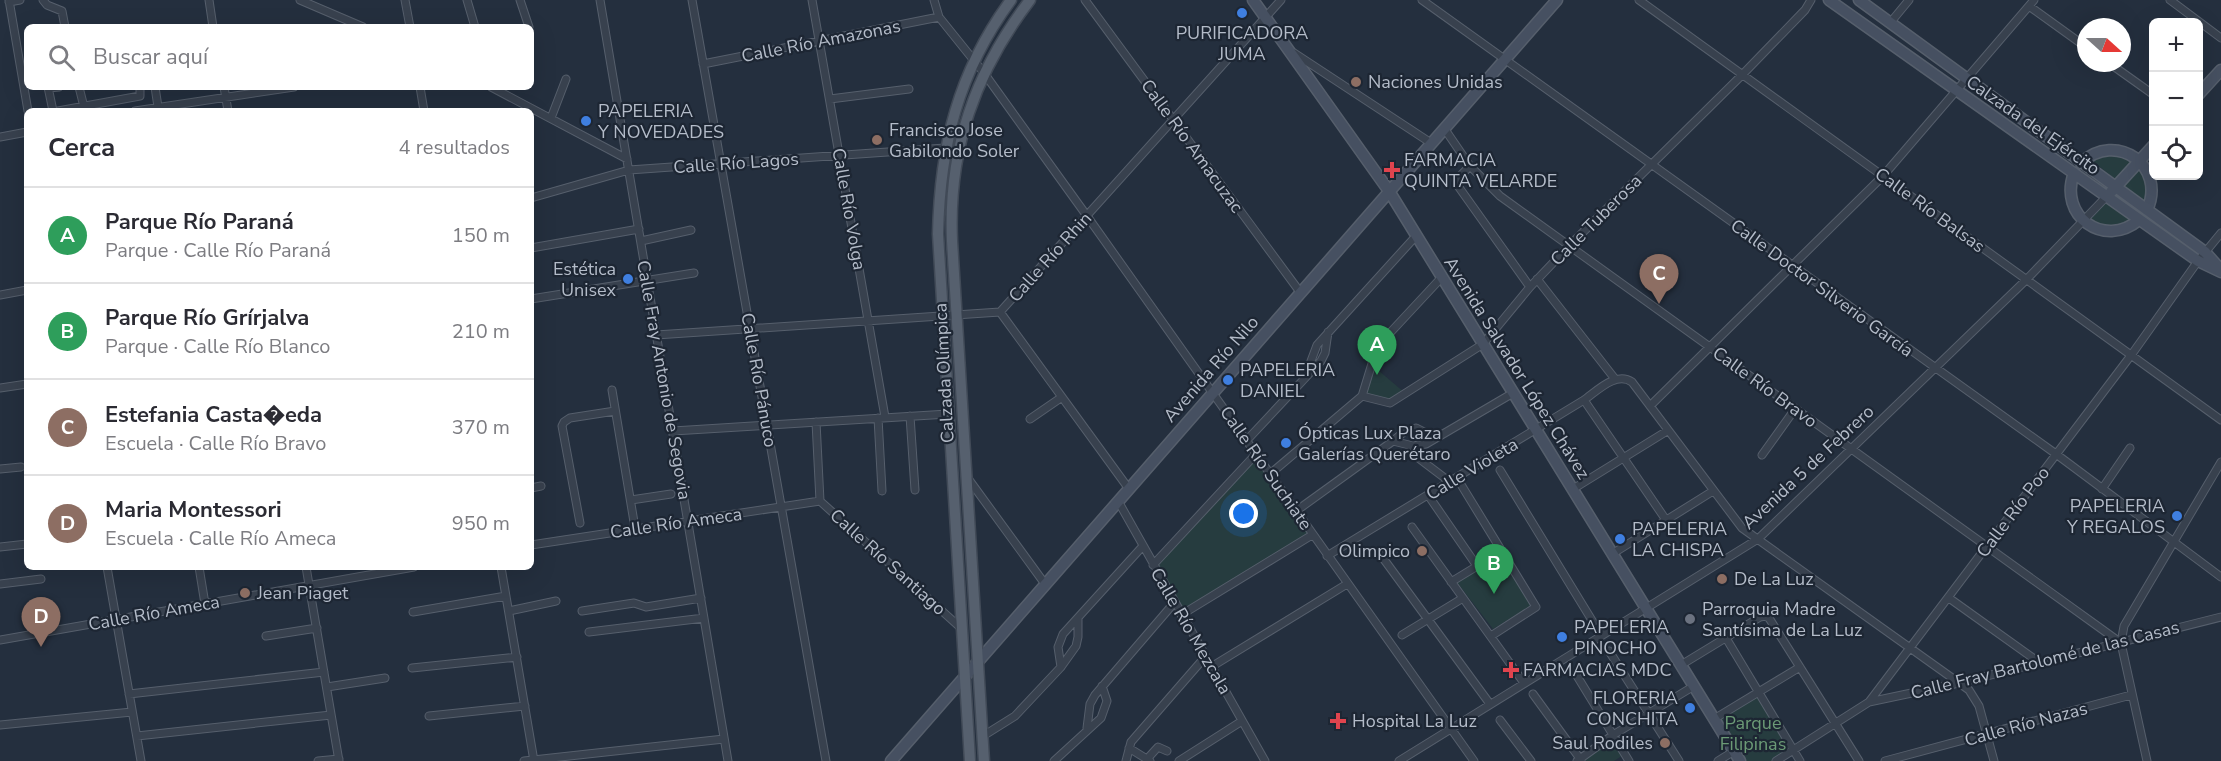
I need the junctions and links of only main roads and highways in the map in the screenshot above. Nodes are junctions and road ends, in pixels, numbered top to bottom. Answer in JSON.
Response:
{"nodes":[{"id":1,"x":1011,"y":0,"type":"edge"},
{"id":2,"x":1030,"y":0,"type":"edge"},
{"id":3,"x":970,"y":761,"type":"edge"},
{"id":4,"x":984,"y":761,"type":"edge"}],
"edges":[{"from":1,"to":3,"type":"main road","name":"Calzada Olímpica"},
{"from":2,"to":4,"type":"main road","name":"Calzada Olímpica"}]}
